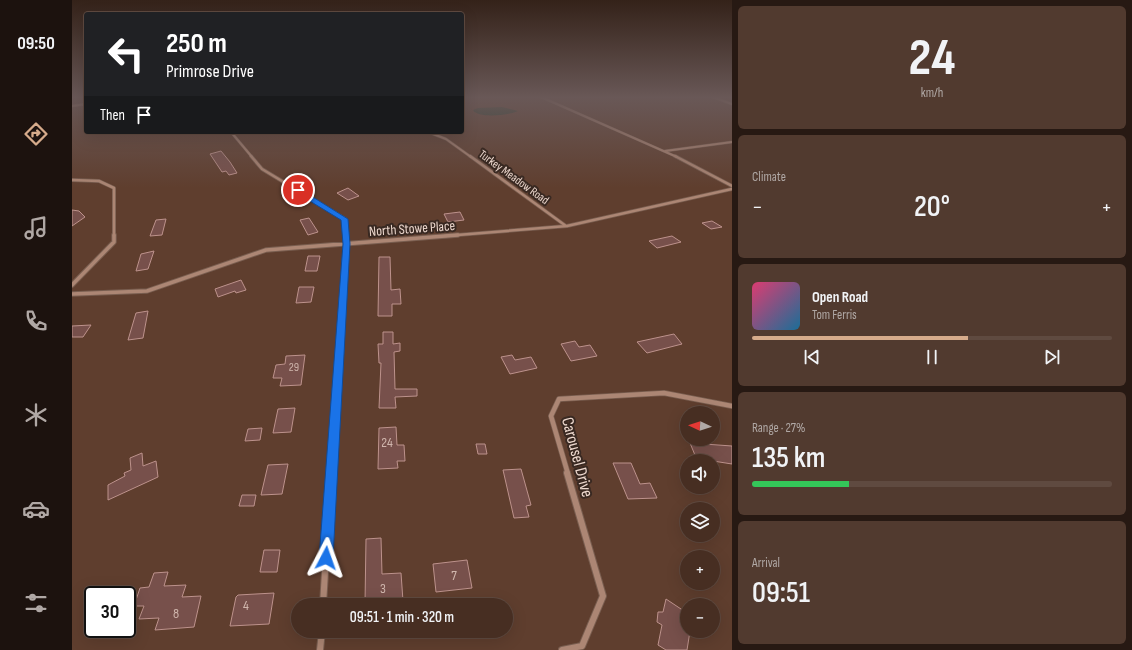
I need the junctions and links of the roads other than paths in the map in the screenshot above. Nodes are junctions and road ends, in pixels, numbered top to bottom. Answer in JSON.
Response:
{"nodes":[{"id":1,"x":611,"y":127,"type":"edge"},
{"id":2,"x":233,"y":134,"type":"edge"},
{"id":3,"x":433,"y":134,"type":"edge"},
{"id":4,"x":732,"y":142,"type":"edge"},
{"id":5,"x":665,"y":151,"type":"junction"},
{"id":6,"x":72,"y":180,"type":"edge"},
{"id":7,"x":732,"y":188,"type":"edge"},
{"id":8,"x":567,"y":226,"type":"junction"},
{"id":9,"x":346,"y":244,"type":"junction"},
{"id":10,"x":72,"y":286,"type":"edge"},
{"id":11,"x":72,"y":294,"type":"edge"},
{"id":12,"x":732,"y":406,"type":"edge"},
{"id":13,"x":323,"y":598,"type":"edge"},
{"id":14,"x":321,"y":638,"type":"edge"},
{"id":15,"x":320,"y":650,"type":"edge"},
{"id":16,"x":562,"y":650,"type":"edge"}],
"edges":[{"from":1,"to":5,"type":"street"},
{"from":2,"to":9,"type":"street"},
{"from":3,"to":8,"type":"street","name":"Turkey Meadow Road"},
{"from":4,"to":5,"type":"street"},
{"from":5,"to":7,"type":"street"},
{"from":6,"to":10,"type":"street"},
{"from":7,"to":8,"type":"street","name":"North Stowe Place"},
{"from":8,"to":9,"type":"street","name":"North Stowe Place"},
{"from":9,"to":11,"type":"street","name":"North Stowe Place"},
{"from":9,"to":13,"type":"street"},
{"from":12,"to":16,"type":"street","name":"Carousel Drive"},
{"from":14,"to":15,"type":"street"}]}
